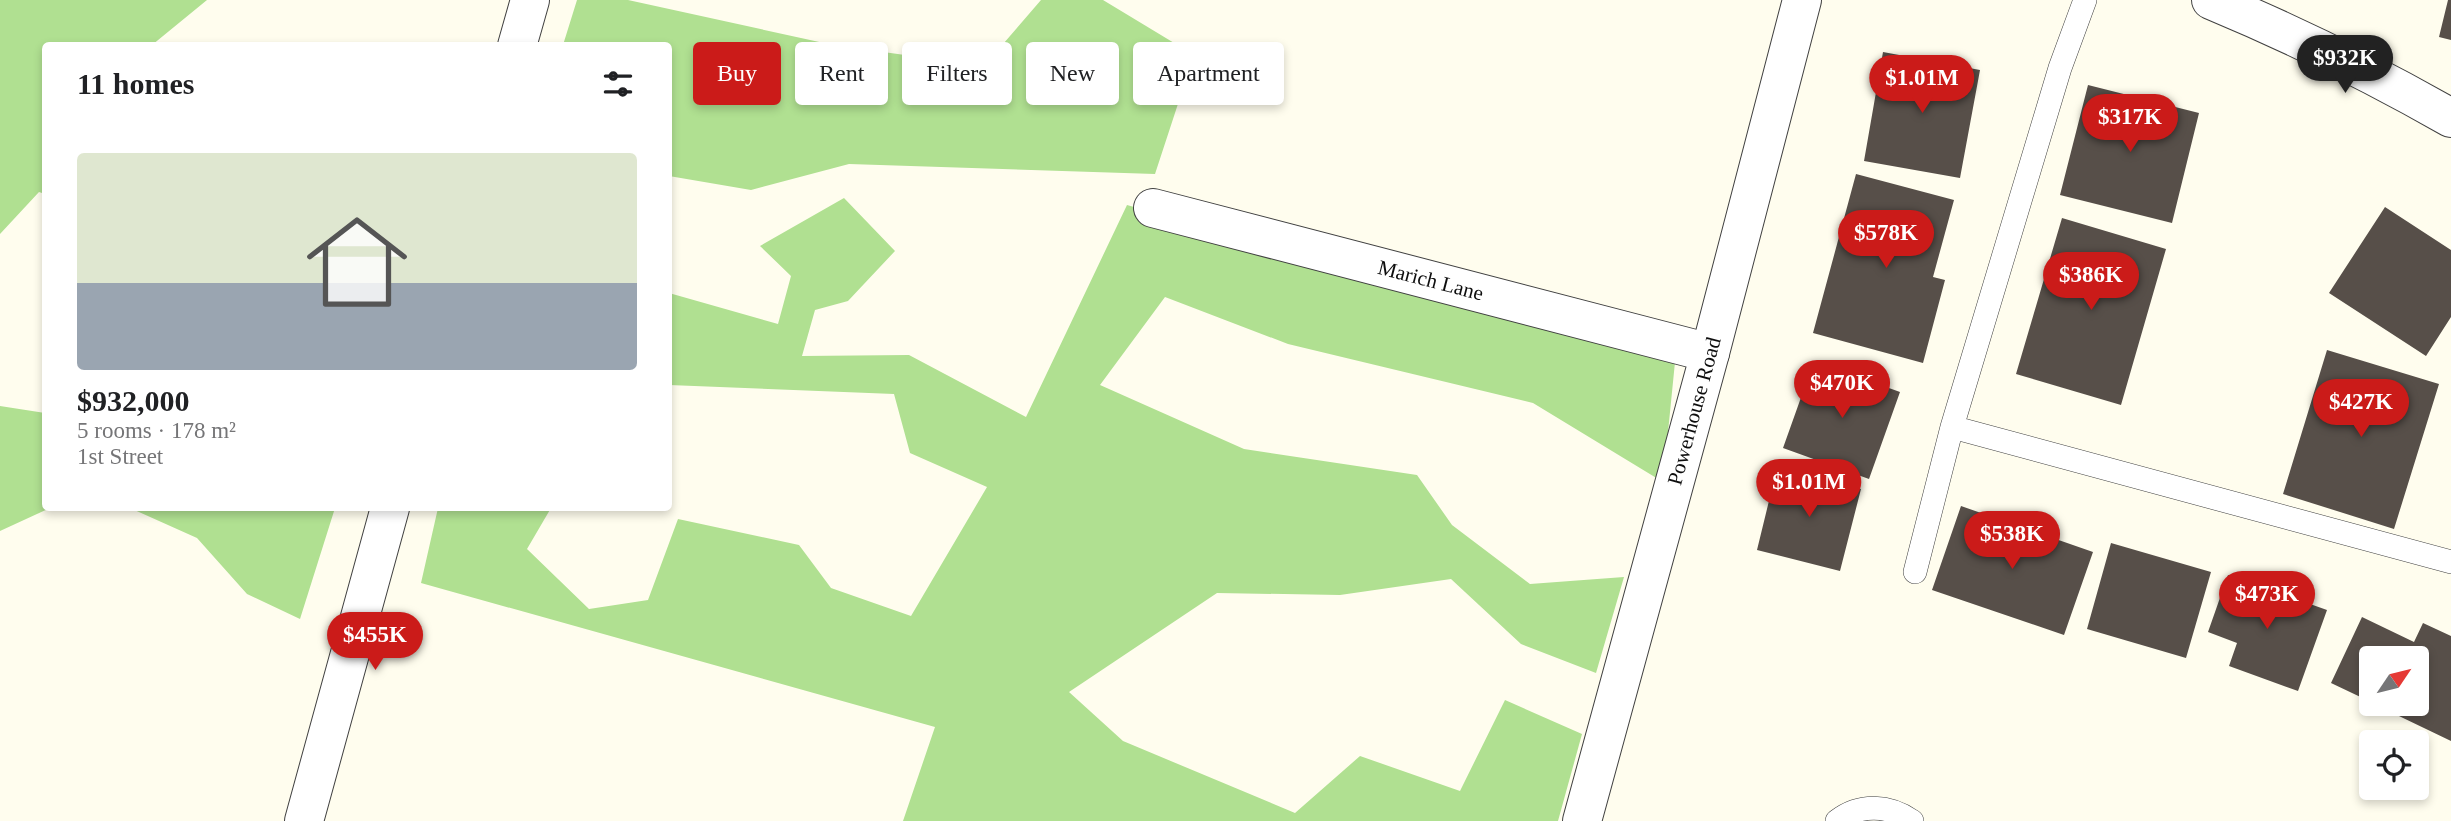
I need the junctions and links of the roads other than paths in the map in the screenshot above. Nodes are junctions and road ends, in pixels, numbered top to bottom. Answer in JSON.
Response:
{"nodes":[{"id":1,"x":530,"y":0,"type":"edge"},
{"id":2,"x":1802,"y":0,"type":"edge"},
{"id":3,"x":2085,"y":0,"type":"edge"},
{"id":4,"x":2211,"y":0,"type":"edge"},
{"id":5,"x":518,"y":42,"type":"edge"},
{"id":6,"x":2451,"y":118,"type":"edge"},
{"id":7,"x":1153,"y":208,"type":"dead end"},
{"id":8,"x":1710,"y":353,"type":"junction"},
{"id":9,"x":1952,"y":427,"type":"junction"},
{"id":10,"x":389,"y":511,"type":"edge"},
{"id":11,"x":2451,"y":562,"type":"edge"},
{"id":12,"x":1915,"y":572,"type":"dead end"},
{"id":13,"x":304,"y":821,"type":"edge"},
{"id":14,"x":1582,"y":821,"type":"edge"},
{"id":15,"x":1837,"y":821,"type":"edge"},
{"id":16,"x":1912,"y":821,"type":"edge"}],
"edges":[{"from":1,"to":5,"type":"street"},
{"from":2,"to":8,"type":"street","name":"Powerhouse Road"},
{"from":3,"to":9,"type":"lane"},
{"from":4,"to":6,"type":"street"},
{"from":7,"to":8,"type":"street","name":"Marich Lane"},
{"from":8,"to":14,"type":"street","name":"Powerhouse Road"},
{"from":9,"to":11,"type":"lane"},
{"from":9,"to":12,"type":"lane"},
{"from":10,"to":13,"type":"street"},
{"from":15,"to":16,"type":"lane"}]}
